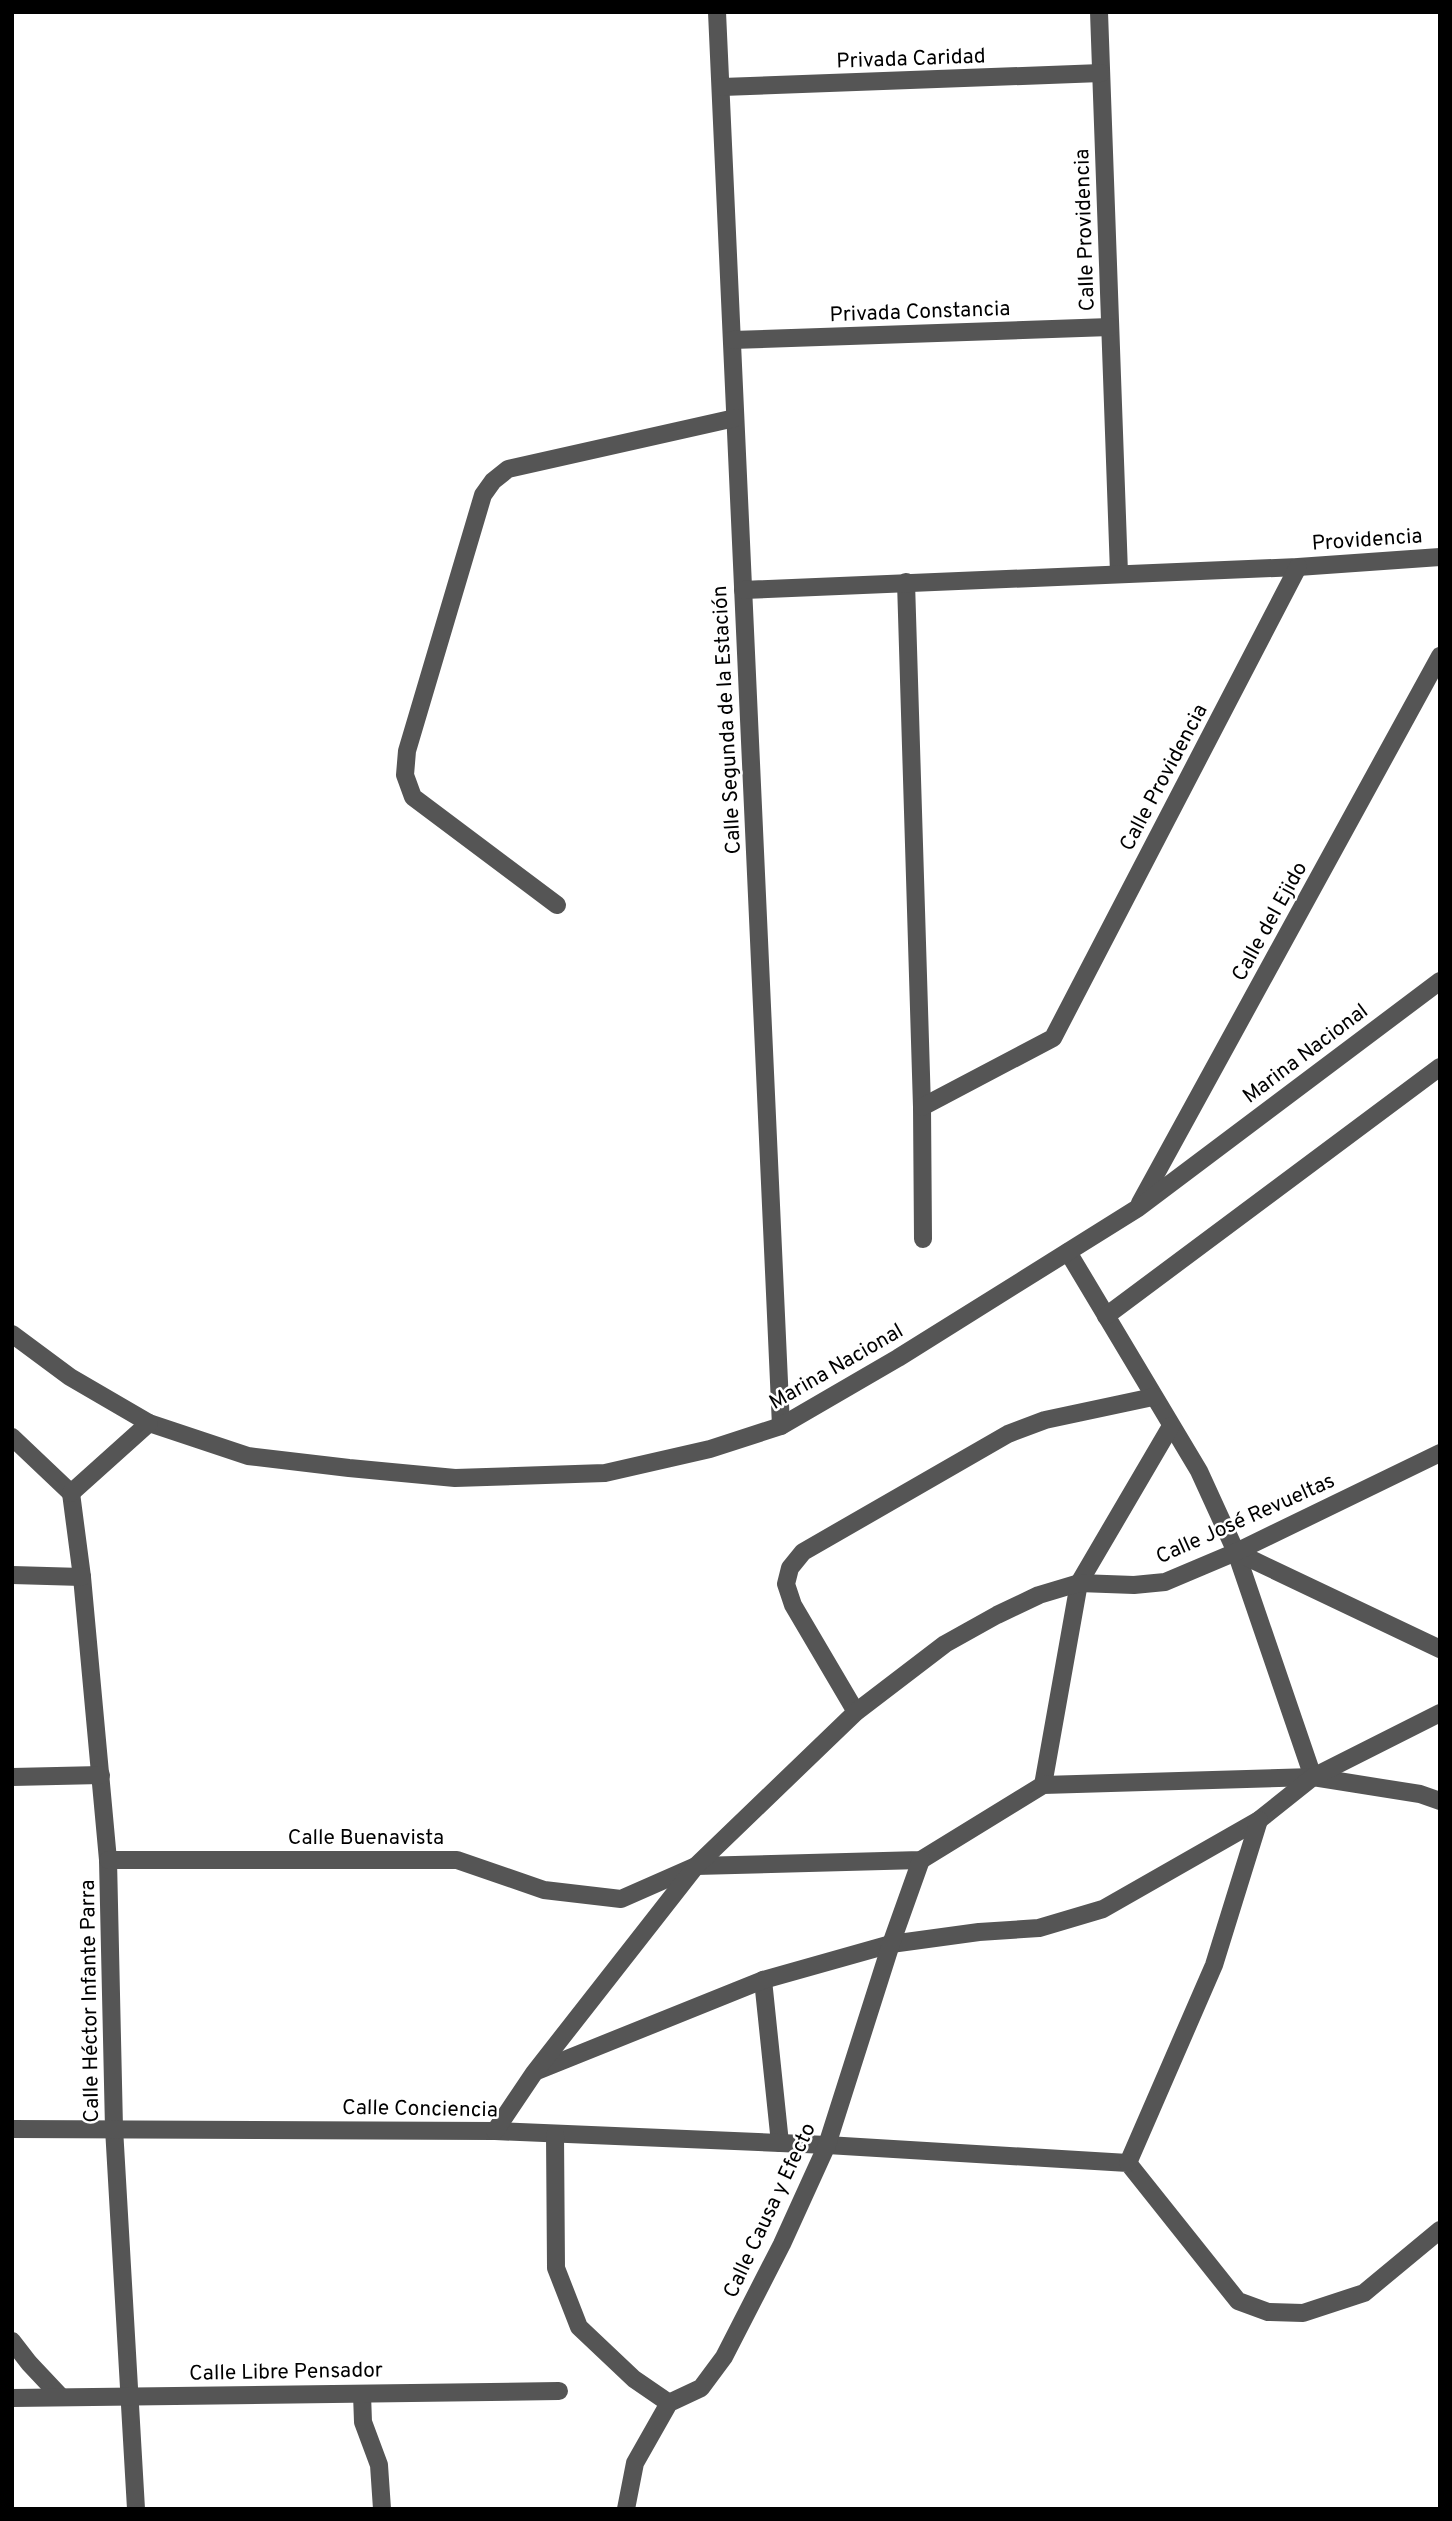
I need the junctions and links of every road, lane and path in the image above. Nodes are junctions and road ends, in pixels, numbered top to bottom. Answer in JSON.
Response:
{"nodes":[{"id":1,"x":717,"y":12,"type":"edge"},
{"id":2,"x":1099,"y":12,"type":"edge"},
{"id":3,"x":1101,"y":73,"type":"junction"},
{"id":4,"x":722,"y":87,"type":"junction"},
{"id":5,"x":1110,"y":327,"type":"junction"},
{"id":6,"x":732,"y":340,"type":"junction"},
{"id":7,"x":735,"y":418,"type":"junction"},
{"id":8,"x":1440,"y":557,"type":"edge"},
{"id":9,"x":1298,"y":567,"type":"junction"},
{"id":10,"x":1119,"y":573,"type":"junction"},
{"id":11,"x":906,"y":582,"type":"junction"},
{"id":12,"x":743,"y":590,"type":"junction"},
{"id":13,"x":1440,"y":656,"type":"edge"},
{"id":14,"x":557,"y":905,"type":"dead end"},
{"id":15,"x":1440,"y":981,"type":"edge"},
{"id":16,"x":1440,"y":1067,"type":"edge"},
{"id":17,"x":922,"y":1107,"type":"junction"},
{"id":18,"x":1138,"y":1208,"type":"junction"},
{"id":19,"x":923,"y":1239,"type":"dead end"},
{"id":20,"x":1068,"y":1252,"type":"junction"},
{"id":21,"x":1106,"y":1317,"type":"junction"},
{"id":22,"x":12,"y":1334,"type":"edge"},
{"id":23,"x":1153,"y":1397,"type":"junction"},
{"id":24,"x":149,"y":1423,"type":"junction"},
{"id":25,"x":781,"y":1426,"type":"junction"},
{"id":26,"x":1171,"y":1426,"type":"junction"},
{"id":27,"x":12,"y":1437,"type":"edge"},
{"id":28,"x":1440,"y":1453,"type":"edge"},
{"id":29,"x":71,"y":1493,"type":"junction"},
{"id":30,"x":1236,"y":1552,"type":"junction"},
{"id":31,"x":12,"y":1575,"type":"edge"},
{"id":32,"x":82,"y":1577,"type":"junction"},
{"id":33,"x":1079,"y":1583,"type":"junction"},
{"id":34,"x":1440,"y":1649,"type":"edge"},
{"id":35,"x":856,"y":1712,"type":"junction"},
{"id":36,"x":1440,"y":1713,"type":"edge"},
{"id":37,"x":101,"y":1775,"type":"junction"},
{"id":38,"x":12,"y":1777,"type":"edge"},
{"id":39,"x":1314,"y":1777,"type":"junction"},
{"id":40,"x":1043,"y":1785,"type":"junction"},
{"id":41,"x":1440,"y":1801,"type":"edge"},
{"id":42,"x":1259,"y":1820,"type":"junction"},
{"id":43,"x":108,"y":1860,"type":"junction"},
{"id":44,"x":921,"y":1860,"type":"junction"},
{"id":45,"x":696,"y":1866,"type":"junction"},
{"id":46,"x":891,"y":1944,"type":"junction"},
{"id":47,"x":763,"y":1980,"type":"junction"},
{"id":48,"x":534,"y":2073,"type":"junction"},
{"id":49,"x":114,"y":2128,"type":"junction"},
{"id":50,"x":12,"y":2129,"type":"edge"},
{"id":51,"x":495,"y":2131,"type":"junction"},
{"id":52,"x":555,"y":2135,"type":"junction"},
{"id":53,"x":780,"y":2143,"type":"junction"},
{"id":54,"x":827,"y":2145,"type":"junction"},
{"id":55,"x":1128,"y":2164,"type":"junction"},
{"id":56,"x":1440,"y":2230,"type":"edge"},
{"id":57,"x":12,"y":2341,"type":"edge"},
{"id":58,"x":559,"y":2391,"type":"dead end"},
{"id":59,"x":362,"y":2393,"type":"junction"},
{"id":60,"x":131,"y":2396,"type":"junction"},
{"id":61,"x":61,"y":2397,"type":"junction"},
{"id":62,"x":12,"y":2398,"type":"edge"},
{"id":63,"x":669,"y":2403,"type":"junction"},
{"id":64,"x":136,"y":2509,"type":"edge"},
{"id":65,"x":382,"y":2509,"type":"edge"},
{"id":66,"x":626,"y":2509,"type":"edge"}],
"edges":[{"from":1,"to":4,"type":"street","name":"Calle Segunda de la Estación"},
{"from":2,"to":3,"type":"street","name":"Calle Providencia"},
{"from":3,"to":4,"type":"street","name":"Privada Caridad"},
{"from":3,"to":5,"type":"street","name":"Calle Providencia"},
{"from":4,"to":6,"type":"street","name":"Calle Segunda de la Estación"},
{"from":5,"to":6,"type":"street","name":"Privada Constancia"},
{"from":5,"to":10,"type":"street","name":"Calle Providencia"},
{"from":6,"to":7,"type":"street","name":"Calle Segunda de la Estación"},
{"from":7,"to":12,"type":"street","name":"Calle Segunda de la Estación"},
{"from":7,"to":14,"type":"street"},
{"from":8,"to":9,"type":"street","name":"Providencia"},
{"from":9,"to":10,"type":"street"},
{"from":9,"to":17,"type":"street","name":"Calle Providencia"},
{"from":10,"to":11,"type":"street"},
{"from":11,"to":12,"type":"street"},
{"from":11,"to":17,"type":"street"},
{"from":12,"to":25,"type":"street","name":"Calle Segunda de la Estación"},
{"from":13,"to":18,"type":"street","name":"Calle del Ejido"},
{"from":15,"to":18,"type":"street","name":"Marina Nacional"},
{"from":16,"to":21,"type":"street"},
{"from":17,"to":19,"type":"street"},
{"from":18,"to":20,"type":"street","name":"Marina Nacional"},
{"from":20,"to":21,"type":"street"},
{"from":20,"to":25,"type":"street","name":"Marina Nacional"},
{"from":21,"to":23,"type":"street"},
{"from":22,"to":24,"type":"street","name":"Marina Nacional"},
{"from":23,"to":26,"type":"street"},
{"from":23,"to":35,"type":"street"},
{"from":24,"to":25,"type":"street","name":"Marina Nacional"},
{"from":24,"to":29,"type":"street"},
{"from":26,"to":30,"type":"street"},
{"from":26,"to":33,"type":"street"},
{"from":27,"to":29,"type":"street"},
{"from":28,"to":30,"type":"street","name":"Calle José Revueltas"},
{"from":29,"to":32,"type":"street","name":"Calle Héctor Infante Parra"},
{"from":30,"to":33,"type":"street","name":"Calle José Revueltas"},
{"from":30,"to":34,"type":"street"},
{"from":30,"to":39,"type":"street"},
{"from":31,"to":32,"type":"street"},
{"from":32,"to":37,"type":"street","name":"Calle Héctor Infante Parra"},
{"from":33,"to":35,"type":"street","name":"Calle José Revueltas"},
{"from":33,"to":40,"type":"street"},
{"from":35,"to":45,"type":"street","name":"Calle José Revueltas"},
{"from":36,"to":39,"type":"street"},
{"from":37,"to":38,"type":"street"},
{"from":37,"to":43,"type":"street","name":"Calle Héctor Infante Parra"},
{"from":39,"to":40,"type":"street"},
{"from":39,"to":41,"type":"street"},
{"from":39,"to":42,"type":"street"},
{"from":40,"to":44,"type":"street"},
{"from":42,"to":46,"type":"street"},
{"from":42,"to":55,"type":"street"},
{"from":43,"to":45,"type":"street","name":"Calle Buenavista"},
{"from":43,"to":49,"type":"street","name":"Calle Héctor Infante Parra"},
{"from":44,"to":45,"type":"street"},
{"from":44,"to":46,"type":"street","name":"Calle Causa y Efecto"},
{"from":45,"to":48,"type":"street"},
{"from":46,"to":47,"type":"street"},
{"from":46,"to":54,"type":"street","name":"Calle Causa y Efecto"},
{"from":47,"to":48,"type":"street"},
{"from":47,"to":53,"type":"street"},
{"from":48,"to":51,"type":"street"},
{"from":49,"to":50,"type":"street","name":"Calle Conciencia"},
{"from":49,"to":51,"type":"street","name":"Calle Conciencia"},
{"from":49,"to":60,"type":"street","name":"Calle Héctor Infante Parra"},
{"from":51,"to":52,"type":"street","name":"Calle Conciencia"},
{"from":52,"to":53,"type":"street","name":"Calle Conciencia"},
{"from":52,"to":63,"type":"street"},
{"from":53,"to":54,"type":"street","name":"Calle Conciencia"},
{"from":54,"to":55,"type":"street","name":"Calle Conciencia"},
{"from":54,"to":63,"type":"street","name":"Calle Causa y Efecto"},
{"from":55,"to":56,"type":"street"},
{"from":57,"to":61,"type":"street"},
{"from":58,"to":59,"type":"street","name":"Calle Libre Pensador"},
{"from":59,"to":60,"type":"street","name":"Calle Libre Pensador"},
{"from":59,"to":65,"type":"street"},
{"from":60,"to":61,"type":"street","name":"Calle Libre Pensador"},
{"from":60,"to":64,"type":"street","name":"Calle Héctor Infante Parra"},
{"from":61,"to":62,"type":"street","name":"Calle Libre Pensador"},
{"from":63,"to":66,"type":"street"}]}
